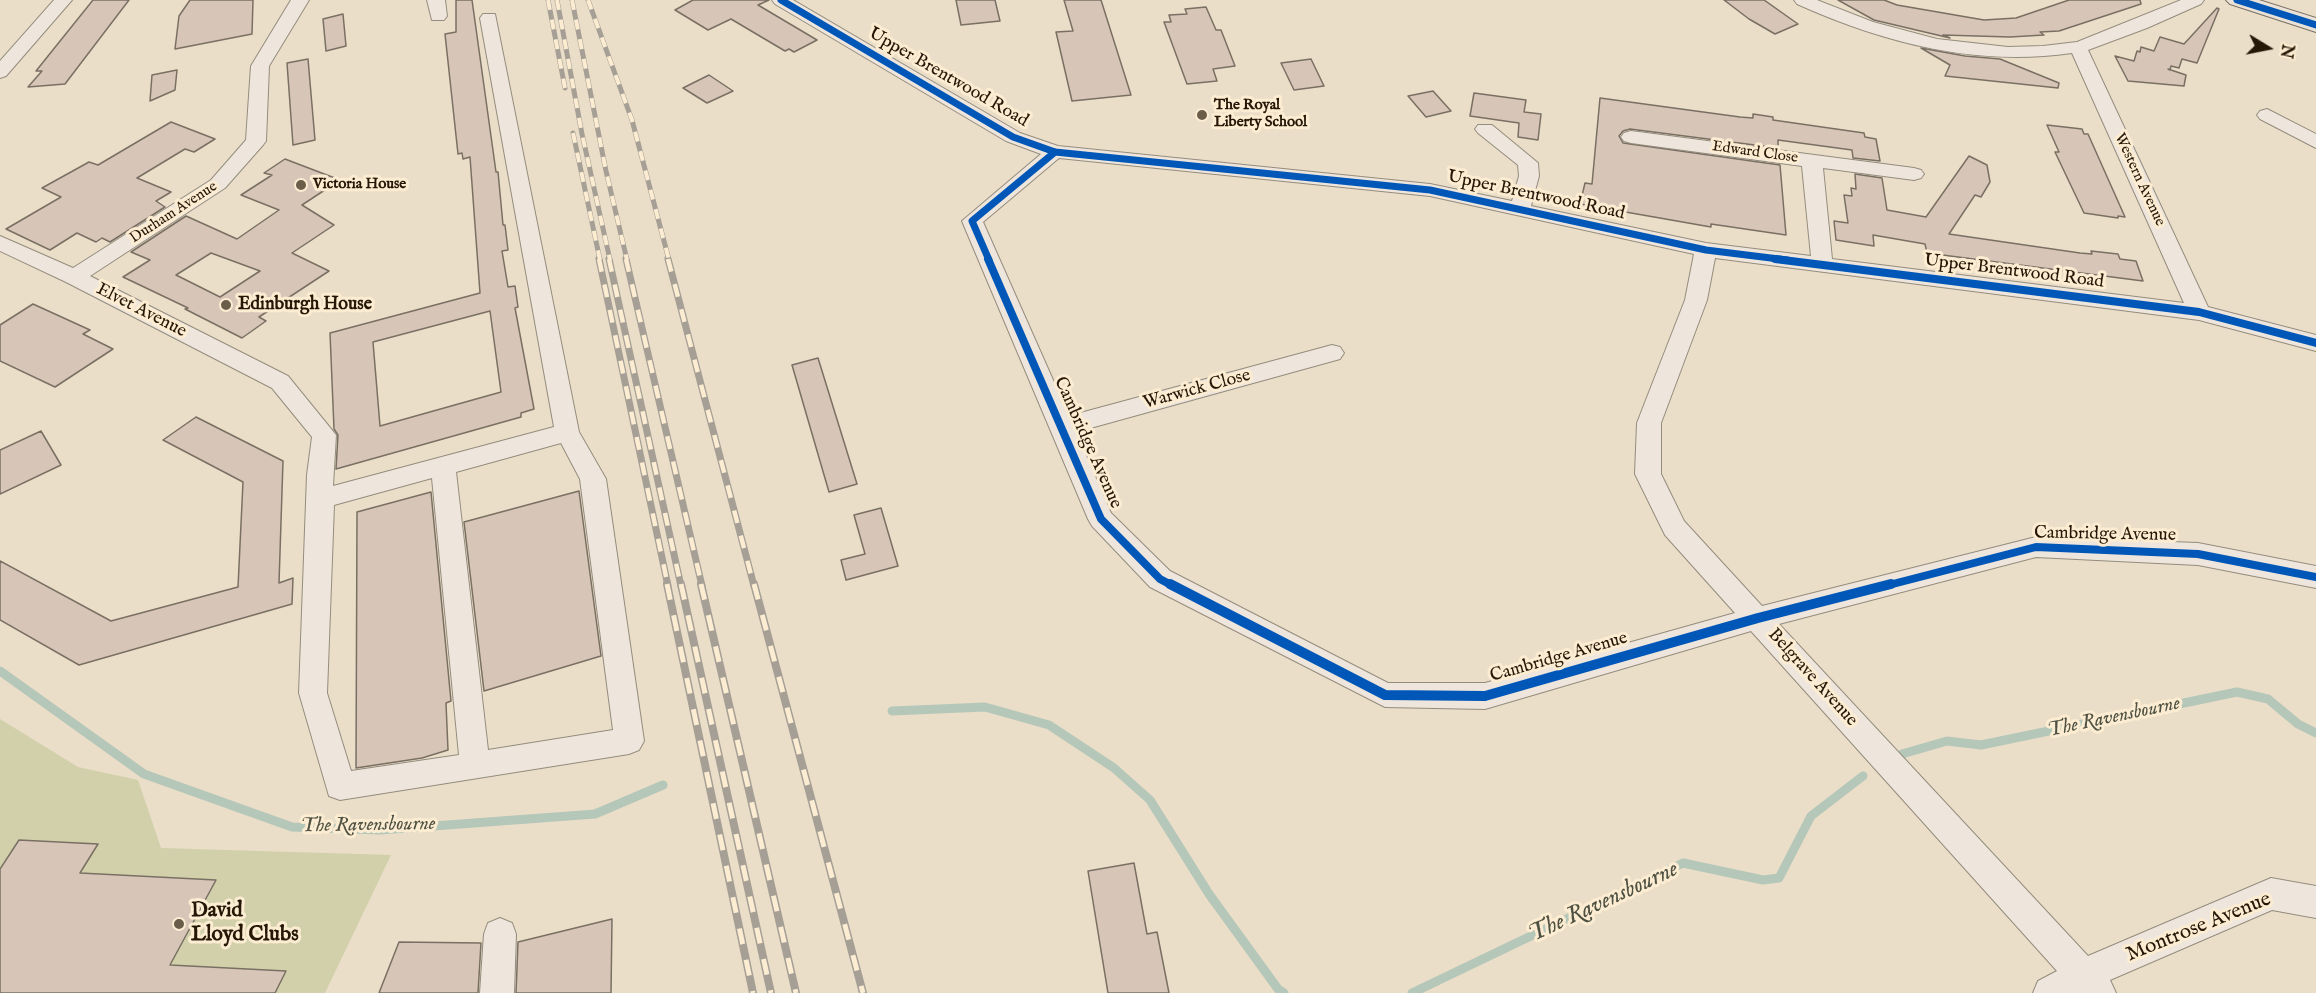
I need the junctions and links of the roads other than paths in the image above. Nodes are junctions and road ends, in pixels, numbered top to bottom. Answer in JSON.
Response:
{"nodes":[{"id":1,"x":63,"y":0,"type":"edge"},
{"id":2,"x":300,"y":0,"type":"edge"},
{"id":3,"x":1803,"y":0,"type":"edge"},
{"id":4,"x":2195,"y":0,"type":"edge"},
{"id":5,"x":2237,"y":0,"type":"edge"},
{"id":6,"x":798,"y":3,"type":"edge"},
{"id":7,"x":489,"y":18,"type":"dead end"},
{"id":8,"x":2316,"y":25,"type":"edge"},
{"id":9,"x":2078,"y":47,"type":"junction"},
{"id":10,"x":0,"y":72,"type":"edge"},
{"id":11,"x":2267,"y":115,"type":"dead end"},
{"id":12,"x":1485,"y":129,"type":"dead end"},
{"id":13,"x":1631,"y":137,"type":"dead end"},
{"id":14,"x":2316,"y":142,"type":"edge"},
{"id":15,"x":1055,"y":152,"type":"junction"},
{"id":16,"x":1812,"y":161,"type":"junction"},
{"id":17,"x":1914,"y":174,"type":"dead end"},
{"id":18,"x":1520,"y":210,"type":"junction"},
{"id":19,"x":0,"y":243,"type":"edge"},
{"id":20,"x":1707,"y":250,"type":"junction"},
{"id":21,"x":1822,"y":264,"type":"junction"},
{"id":22,"x":74,"y":278,"type":"junction"},
{"id":23,"x":2199,"y":312,"type":"junction"},
{"id":24,"x":2316,"y":343,"type":"edge"},
{"id":25,"x":1332,"y":353,"type":"dead end"},
{"id":26,"x":1062,"y":427,"type":"junction"},
{"id":27,"x":567,"y":432,"type":"junction"},
{"id":28,"x":443,"y":466,"type":"junction"},
{"id":29,"x":321,"y":499,"type":"junction"},
{"id":30,"x":2316,"y":577,"type":"edge"},
{"id":31,"x":1758,"y":618,"type":"junction"},
{"id":32,"x":475,"y":766,"type":"junction"},
{"id":33,"x":2316,"y":902,"type":"edge"},
{"id":34,"x":500,"y":934,"type":"dead end"},
{"id":35,"x":2091,"y":984,"type":"edge"},
{"id":36,"x":497,"y":993,"type":"edge"},
{"id":37,"x":2050,"y":993,"type":"edge"}],
"edges":[{"from":1,"to":10,"type":"street"},
{"from":2,"to":22,"type":"street","name":"Durham Avenue"},
{"from":3,"to":9,"type":"street"},
{"from":4,"to":9,"type":"street"},
{"from":5,"to":8,"type":"main road"},
{"from":6,"to":15,"type":"street","name":"Upper Brentwood Road"},
{"from":7,"to":27,"type":"street"},
{"from":9,"to":23,"type":"street","name":"Western Avenue"},
{"from":11,"to":14,"type":"street"},
{"from":12,"to":18,"type":"street"},
{"from":13,"to":16,"type":"street","name":"Edward Close"},
{"from":15,"to":18,"type":"street","name":"Upper Brentwood Road"},
{"from":15,"to":26,"type":"street","name":"Cambridge Avenue"},
{"from":16,"to":17,"type":"street"},
{"from":16,"to":21,"type":"street","name":"Edward Close"},
{"from":18,"to":20,"type":"street","name":"Upper Brentwood Road"},
{"from":19,"to":22,"type":"street","name":"Elvet Avenue"},
{"from":20,"to":21,"type":"street","name":"Upper Brentwood Road"},
{"from":20,"to":31,"type":"street","name":"Belgrave Avenue"},
{"from":21,"to":23,"type":"street","name":"Upper Brentwood Road"},
{"from":22,"to":29,"type":"street","name":"Elvet Avenue"},
{"from":23,"to":24,"type":"street","name":"Upper Brentwood Road"},
{"from":25,"to":26,"type":"street","name":"Warwick Close"},
{"from":26,"to":31,"type":"street","name":"Cambridge Avenue"},
{"from":27,"to":28,"type":"street"},
{"from":27,"to":32,"type":"street"},
{"from":28,"to":29,"type":"street"},
{"from":28,"to":32,"type":"street"},
{"from":29,"to":32,"type":"street"},
{"from":30,"to":31,"type":"street","name":"Cambridge Avenue"},
{"from":31,"to":35,"type":"street","name":"Belgrave Avenue"},
{"from":33,"to":35,"type":"street","name":"Montrose Avenue"},
{"from":34,"to":36,"type":"street"},
{"from":35,"to":37,"type":"street","name":"Montrose Avenue"}]}
